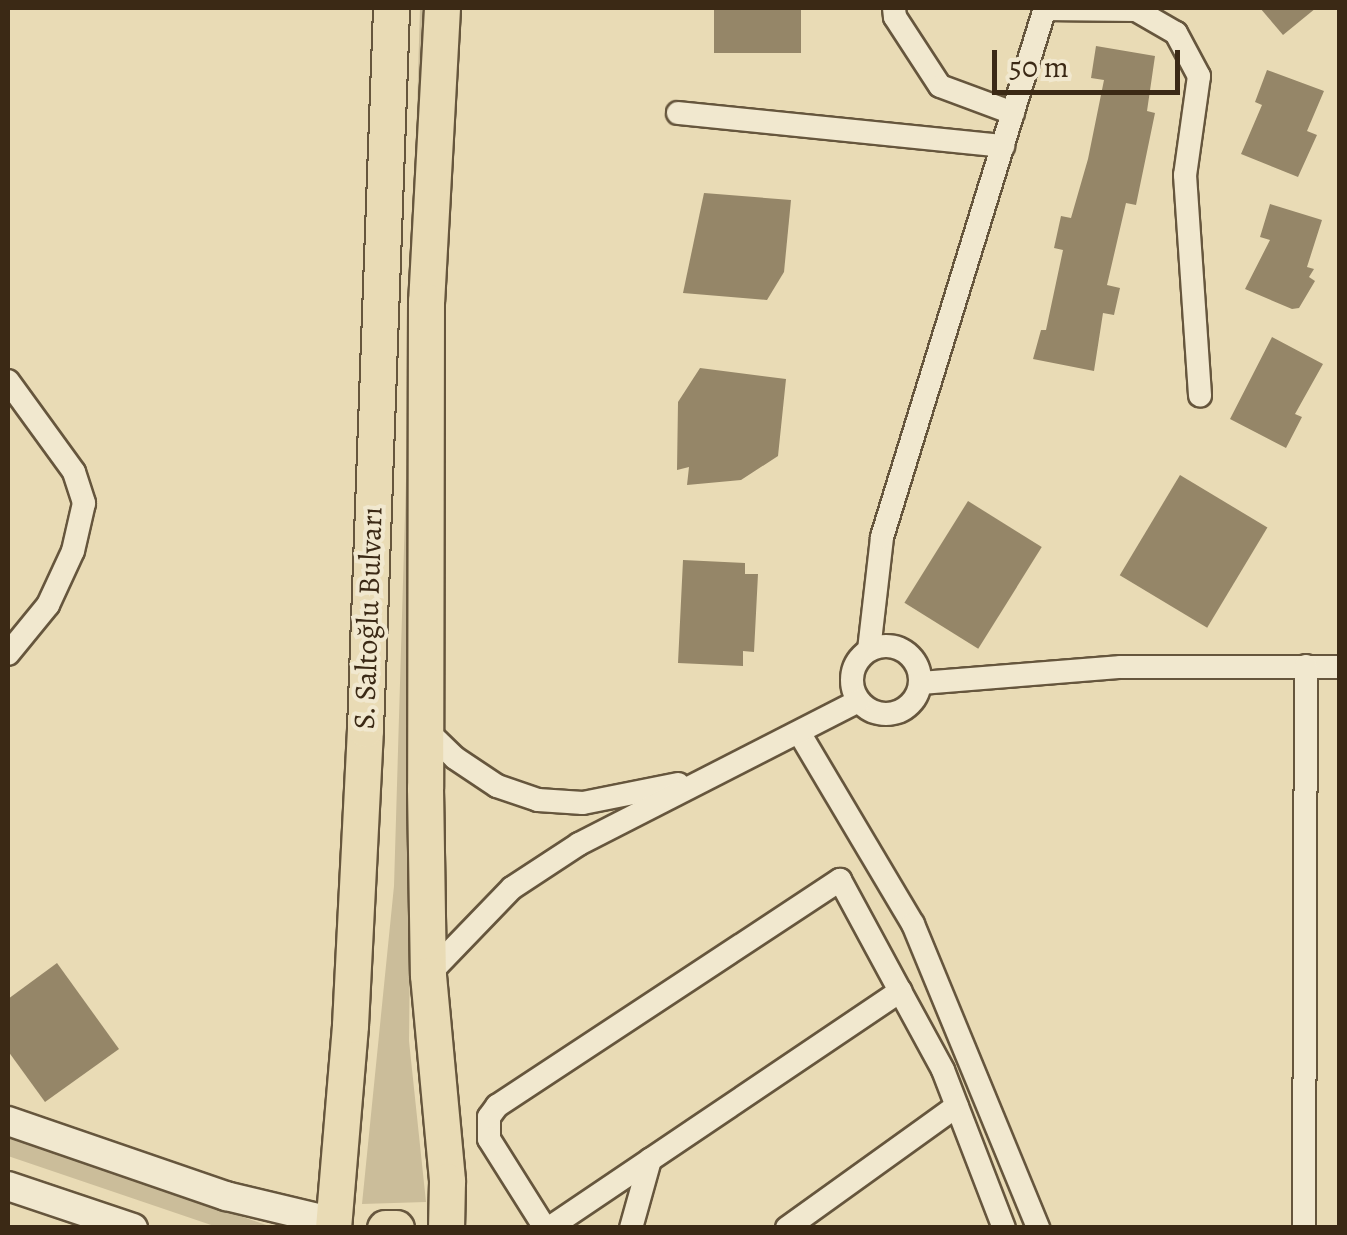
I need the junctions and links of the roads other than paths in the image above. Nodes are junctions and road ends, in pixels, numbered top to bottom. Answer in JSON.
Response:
{"nodes":[{"id":1,"x":391,"y":8,"type":"edge"},
{"id":2,"x":442,"y":8,"type":"edge"},
{"id":3,"x":894,"y":8,"type":"edge"},
{"id":4,"x":1045,"y":8,"type":"edge"},
{"id":5,"x":678,"y":113,"type":"dead end"},
{"id":6,"x":1013,"y":113,"type":"junction"},
{"id":7,"x":1003,"y":146,"type":"junction"},
{"id":8,"x":8,"y":382,"type":"edge"},
{"id":9,"x":1200,"y":394,"type":"dead end"},
{"id":10,"x":868,"y":650,"type":"junction"},
{"id":11,"x":8,"y":654,"type":"edge"},
{"id":12,"x":1306,"y":666,"type":"junction"},
{"id":13,"x":1340,"y":666,"type":"edge"},
{"id":14,"x":921,"y":683,"type":"junction"},
{"id":15,"x":858,"y":701,"type":"junction"},
{"id":16,"x":425,"y":729,"type":"junction"},
{"id":17,"x":800,"y":734,"type":"junction"},
{"id":18,"x":706,"y":778,"type":"junction"},
{"id":19,"x":428,"y":975,"type":"junction"},
{"id":20,"x":900,"y":991,"type":"junction"},
{"id":21,"x":957,"y":1106,"type":"junction"},
{"id":22,"x":8,"y":1120,"type":"edge"},
{"id":23,"x":650,"y":1160,"type":"junction"},
{"id":24,"x":8,"y":1186,"type":"edge"},
{"id":25,"x":334,"y":1225,"type":"edge"},
{"id":26,"x":133,"y":1228,"type":"edge"},
{"id":27,"x":386,"y":1228,"type":"edge"},
{"id":28,"x":396,"y":1228,"type":"edge"},
{"id":29,"x":446,"y":1228,"type":"edge"},
{"id":30,"x":547,"y":1228,"type":"edge"},
{"id":31,"x":631,"y":1228,"type":"edge"},
{"id":32,"x":787,"y":1228,"type":"edge"},
{"id":33,"x":1004,"y":1228,"type":"edge"},
{"id":34,"x":1038,"y":1228,"type":"edge"},
{"id":35,"x":1304,"y":1228,"type":"edge"}],
"edges":[{"from":1,"to":25,"type":"main road","name":"S. Saltoğlu Bulvarı"},
{"from":2,"to":16,"type":"main road","name":"S. Saltoğlu Bulvarı"},
{"from":3,"to":6,"type":"street"},
{"from":4,"to":6,"type":"street"},
{"from":4,"to":9,"type":"street"},
{"from":5,"to":7,"type":"street"},
{"from":6,"to":7,"type":"street"},
{"from":7,"to":10,"type":"street"},
{"from":8,"to":11,"type":"street"},
{"from":10,"to":14,"type":"street"},
{"from":10,"to":15,"type":"street"},
{"from":12,"to":13,"type":"street"},
{"from":12,"to":14,"type":"street"},
{"from":12,"to":35,"type":"street"},
{"from":14,"to":15,"type":"street"},
{"from":15,"to":17,"type":"street"},
{"from":16,"to":18,"type":"street"},
{"from":16,"to":19,"type":"main road","name":"S. Saltoğlu Bulvarı"},
{"from":17,"to":18,"type":"street"},
{"from":17,"to":34,"type":"street"},
{"from":18,"to":19,"type":"street"},
{"from":19,"to":29,"type":"main road","name":"S. Saltoğlu Bulvarı"},
{"from":20,"to":21,"type":"street"},
{"from":20,"to":23,"type":"street"},
{"from":20,"to":30,"type":"street"},
{"from":21,"to":32,"type":"street"},
{"from":21,"to":33,"type":"street"},
{"from":22,"to":25,"type":"street"},
{"from":23,"to":30,"type":"street"},
{"from":23,"to":31,"type":"street"},
{"from":24,"to":26,"type":"street"},
{"from":27,"to":28,"type":"main road"}]}
